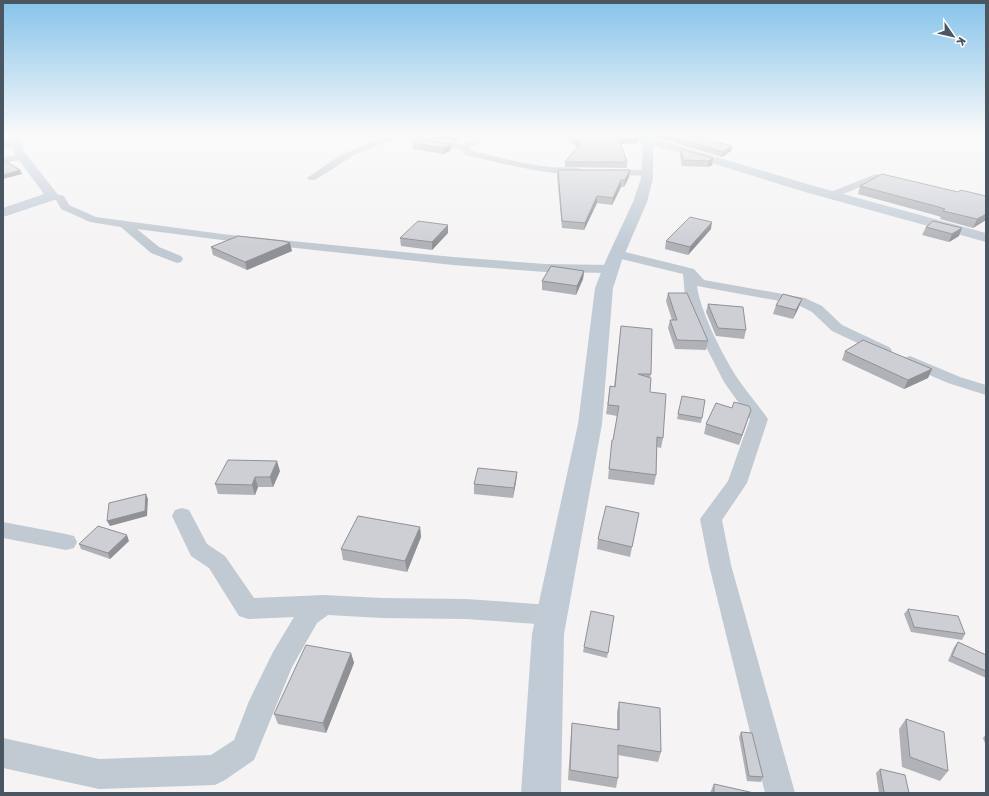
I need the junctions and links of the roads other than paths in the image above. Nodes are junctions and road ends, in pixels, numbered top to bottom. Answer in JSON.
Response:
{"nodes":[{"id":1,"x":34,"y":171,"type":"edge"},
{"id":2,"x":321,"y":171,"type":"edge"},
{"id":3,"x":558,"y":171,"type":"edge"},
{"id":4,"x":590,"y":171,"type":"edge"},
{"id":5,"x":598,"y":171,"type":"edge"},
{"id":6,"x":748,"y":171,"type":"edge"},
{"id":7,"x":647,"y":173,"type":"joint"},
{"id":8,"x":312,"y":178,"type":"dead end"},
{"id":9,"x":912,"y":184,"type":"edge"},
{"id":10,"x":832,"y":195,"type":"junction"},
{"id":11,"x":52,"y":196,"type":"junction"},
{"id":12,"x":3,"y":213,"type":"edge"},
{"id":13,"x":124,"y":224,"type":"junction"},
{"id":14,"x":986,"y":238,"type":"edge"},
{"id":15,"x":177,"y":259,"type":"dead end"},
{"id":16,"x":614,"y":261,"type":"junction"},
{"id":17,"x":689,"y":272,"type":"junction"},
{"id":18,"x":986,"y":390,"type":"edge"},
{"id":19,"x":182,"y":516,"type":"dead end"},
{"id":20,"x":3,"y":530,"type":"edge"},
{"id":21,"x":66,"y":542,"type":"dead end"},
{"id":22,"x":324,"y":605,"type":"junction"},
{"id":23,"x":551,"y":615,"type":"junction"},
{"id":24,"x":3,"y":753,"type":"edge"},
{"id":25,"x":541,"y":793,"type":"edge"},
{"id":26,"x":780,"y":793,"type":"edge"}],
"edges":[{"from":1,"to":11,"type":"street"},
{"from":2,"to":8,"type":"street"},
{"from":3,"to":4,"type":"street"},
{"from":5,"to":7,"type":"street"},
{"from":6,"to":10,"type":"street"},
{"from":7,"to":16,"type":"street"},
{"from":9,"to":10,"type":"street"},
{"from":10,"to":14,"type":"street"},
{"from":11,"to":12,"type":"street"},
{"from":11,"to":13,"type":"street"},
{"from":13,"to":15,"type":"street"},
{"from":13,"to":16,"type":"street"},
{"from":16,"to":17,"type":"street"},
{"from":16,"to":23,"type":"street"},
{"from":17,"to":18,"type":"street"},
{"from":17,"to":26,"type":"street"},
{"from":19,"to":22,"type":"street"},
{"from":20,"to":21,"type":"street"},
{"from":22,"to":23,"type":"street"},
{"from":22,"to":24,"type":"street"},
{"from":23,"to":25,"type":"street"}]}
